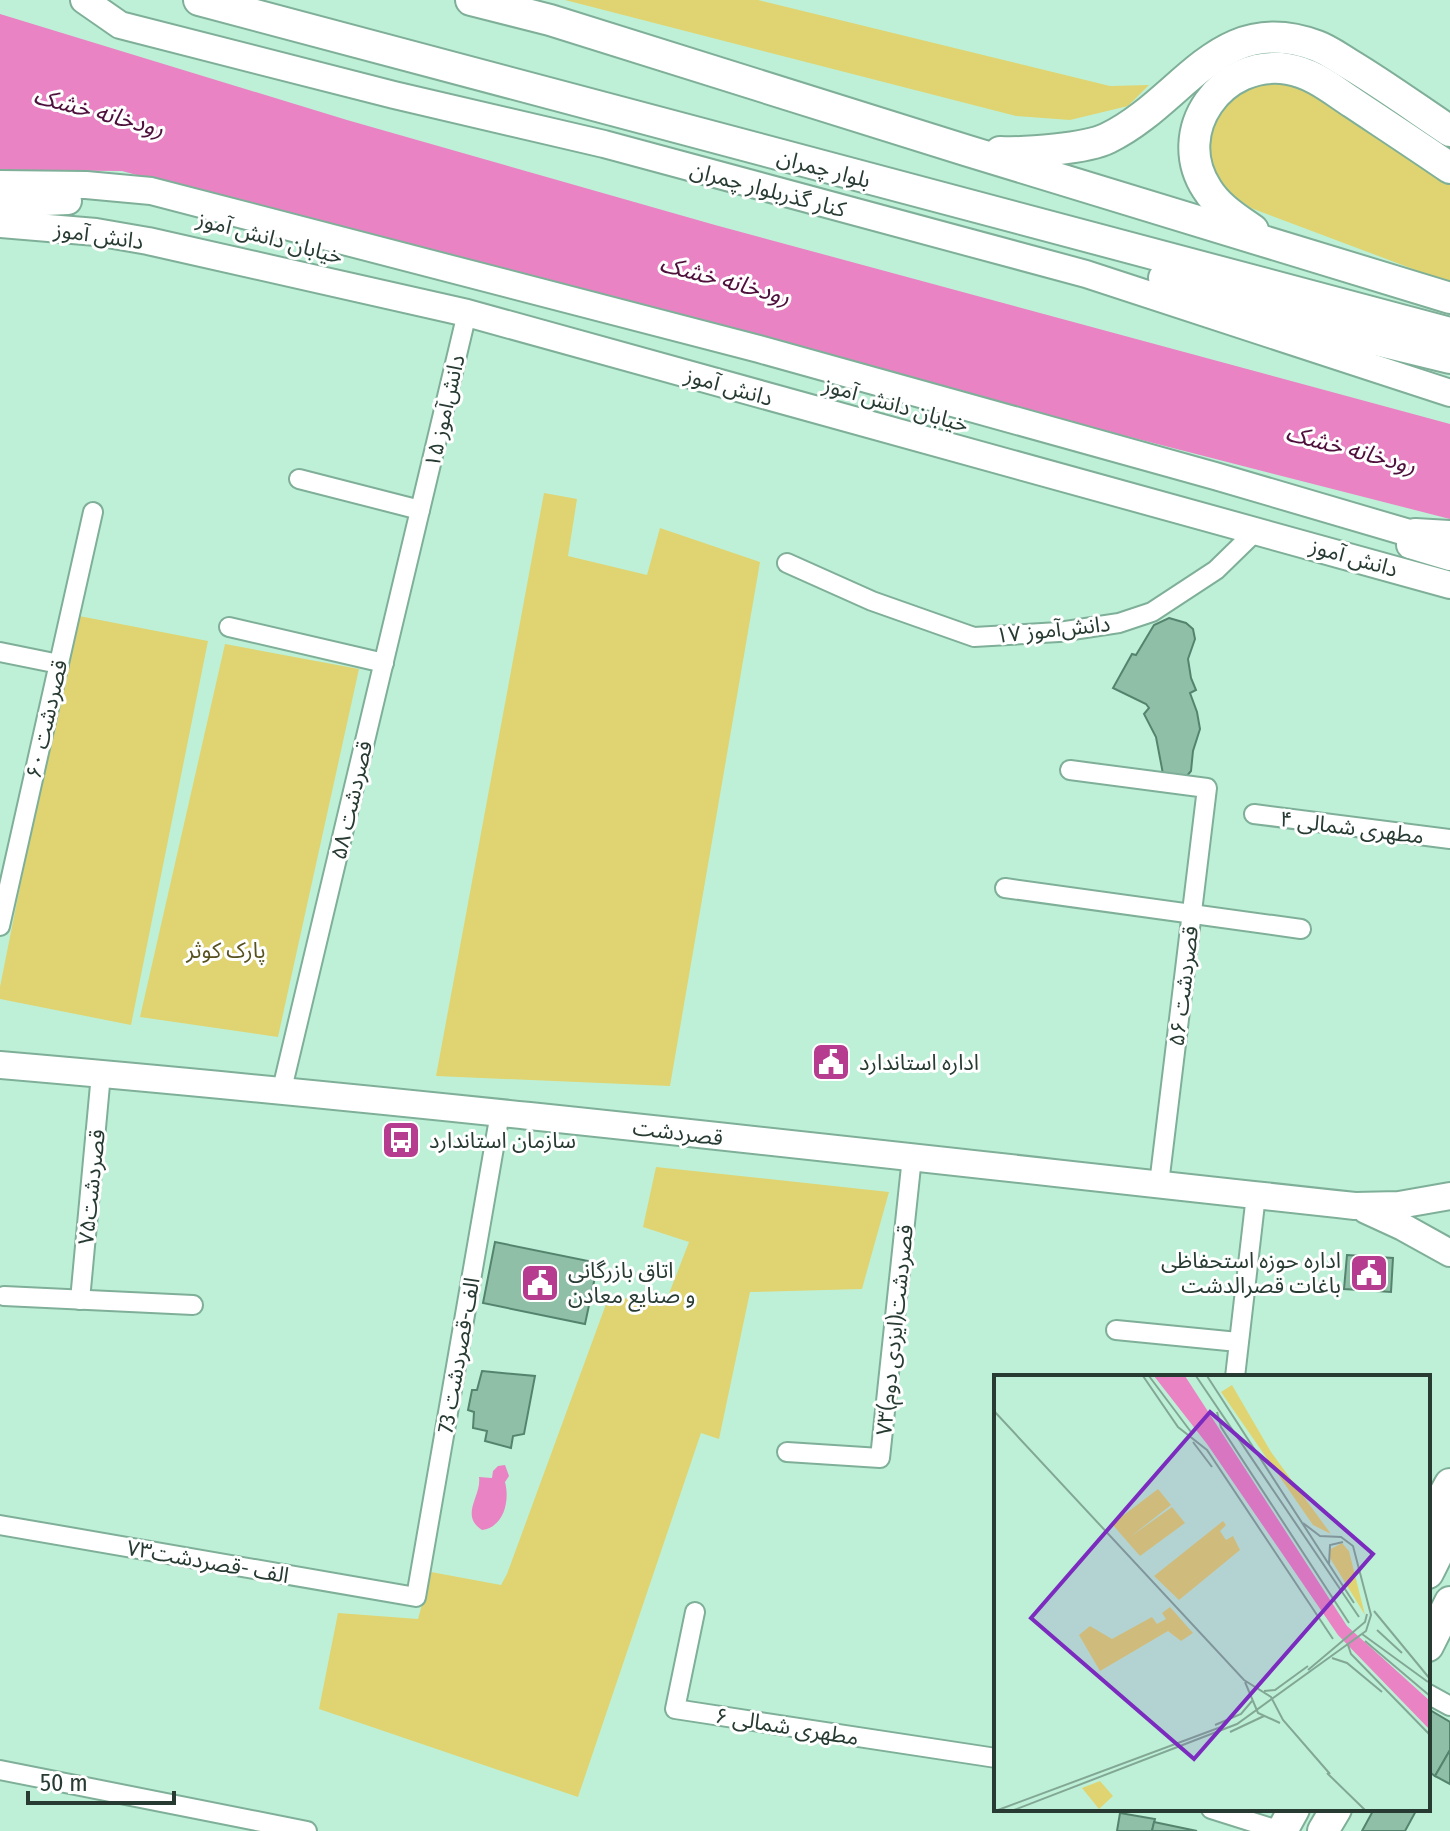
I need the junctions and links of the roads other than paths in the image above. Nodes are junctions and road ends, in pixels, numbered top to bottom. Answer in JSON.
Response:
{"nodes":[{"id":1,"x":84,"y":0,"type":"edge"},
{"id":2,"x":199,"y":0,"type":"edge"},
{"id":3,"x":471,"y":0,"type":"edge"},
{"id":4,"x":242,"y":6,"type":"edge"},
{"id":5,"x":1450,"y":131,"type":"edge"},
{"id":6,"x":965,"y":150,"type":"junction"},
{"id":7,"x":1450,"y":168,"type":"edge"},
{"id":8,"x":0,"y":184,"type":"edge"},
{"id":9,"x":109,"y":194,"type":"junction"},
{"id":10,"x":953,"y":202,"type":"junction"},
{"id":11,"x":0,"y":204,"type":"edge"},
{"id":12,"x":0,"y":224,"type":"edge"},
{"id":13,"x":1270,"y":243,"type":"junction"},
{"id":14,"x":1450,"y":298,"type":"edge"},
{"id":15,"x":467,"y":313,"type":"junction"},
{"id":16,"x":1450,"y":333,"type":"edge"},
{"id":17,"x":1450,"y":358,"type":"edge"},
{"id":18,"x":1450,"y":393,"type":"edge"},
{"id":19,"x":299,"y":479,"type":"dead end"},
{"id":20,"x":420,"y":510,"type":"junction"},
{"id":21,"x":93,"y":512,"type":"dead end"},
{"id":22,"x":1255,"y":532,"type":"junction"},
{"id":23,"x":1415,"y":534,"type":"junction"},
{"id":24,"x":1450,"y":536,"type":"edge"},
{"id":25,"x":1450,"y":545,"type":"edge"},
{"id":26,"x":1450,"y":557,"type":"edge"},
{"id":27,"x":787,"y":563,"type":"dead end"},
{"id":28,"x":1450,"y":585,"type":"edge"},
{"id":29,"x":229,"y":627,"type":"dead end"},
{"id":30,"x":0,"y":652,"type":"edge"},
{"id":31,"x":384,"y":663,"type":"junction"},
{"id":32,"x":59,"y":664,"type":"junction"},
{"id":33,"x":1070,"y":770,"type":"dead end"},
{"id":34,"x":1254,"y":814,"type":"dead end"},
{"id":35,"x":1450,"y":839,"type":"edge"},
{"id":36,"x":1005,"y":888,"type":"dead end"},
{"id":37,"x":1192,"y":913,"type":"junction"},
{"id":38,"x":0,"y":926,"type":"edge"},
{"id":39,"x":1301,"y":929,"type":"dead end"},
{"id":40,"x":0,"y":1065,"type":"edge"},
{"id":41,"x":101,"y":1074,"type":"junction"},
{"id":42,"x":282,"y":1089,"type":"junction"},
{"id":43,"x":500,"y":1113,"type":"junction"},
{"id":44,"x":912,"y":1157,"type":"junction"},
{"id":45,"x":1159,"y":1184,"type":"junction"},
{"id":46,"x":1256,"y":1195,"type":"junction"},
{"id":47,"x":1450,"y":1196,"type":"edge"},
{"id":48,"x":1355,"y":1206,"type":"junction"},
{"id":49,"x":1450,"y":1253,"type":"edge"},
{"id":50,"x":4,"y":1296,"type":"dead end"},
{"id":51,"x":80,"y":1300,"type":"junction"},
{"id":52,"x":193,"y":1305,"type":"dead end"},
{"id":53,"x":1116,"y":1330,"type":"dead end"},
{"id":54,"x":1238,"y":1342,"type":"junction"},
{"id":55,"x":1235,"y":1375,"type":"edge"},
{"id":56,"x":787,"y":1452,"type":"dead end"},
{"id":57,"x":1450,"y":1484,"type":"edge"},
{"id":58,"x":1430,"y":1520,"type":"edge"},
{"id":59,"x":0,"y":1525,"type":"edge"},
{"id":60,"x":1450,"y":1529,"type":"edge"},
{"id":61,"x":1430,"y":1569,"type":"edge"},
{"id":62,"x":416,"y":1597,"type":"joint"},
{"id":63,"x":1450,"y":1602,"type":"edge"},
{"id":64,"x":695,"y":1612,"type":"dead end"},
{"id":65,"x":1438,"y":1631,"type":"edge"},
{"id":66,"x":1430,"y":1695,"type":"edge"},
{"id":67,"x":1450,"y":1706,"type":"edge"},
{"id":68,"x":994,"y":1758,"type":"edge"},
{"id":69,"x":0,"y":1770,"type":"edge"},
{"id":70,"x":1218,"y":1811,"type":"edge"},
{"id":71,"x":1293,"y":1811,"type":"edge"},
{"id":72,"x":302,"y":1831,"type":"edge"},
{"id":73,"x":1281,"y":1831,"type":"edge"}],
"edges":[{"from":1,"to":18,"type":"main road","name":"کنار گذربلوار چمران"},
{"from":2,"to":4,"type":"main road","name":"بلوار چمران"},
{"from":3,"to":6,"type":"main road"},
{"from":4,"to":10,"type":"main road","name":"بلوار چمران"},
{"from":5,"to":6,"type":"main road"},
{"from":6,"to":13,"type":"main road"},
{"from":7,"to":13,"type":"main road"},
{"from":8,"to":9,"type":"main road","name":"دانش آموز"},
{"from":9,"to":11,"type":"main road","name":"دانش آموز"},
{"from":9,"to":23,"type":"main road","name":"خیابان دانش آموز"},
{"from":9,"to":26,"type":"main road","name":"خیابان دانش آموز"},
{"from":10,"to":16,"type":"main road","name":"بلوار چمران"},
{"from":10,"to":17,"type":"main road"},
{"from":12,"to":15,"type":"main road","name":"دانش آموز"},
{"from":13,"to":14,"type":"main road"},
{"from":15,"to":20,"type":"street","name":"دانش‌آموز ۱۵"},
{"from":15,"to":22,"type":"main road","name":"دانش آموز"},
{"from":19,"to":20,"type":"street"},
{"from":20,"to":31,"type":"street","name":"قصردشت ۵۸"},
{"from":21,"to":32,"type":"street","name":"۶۰ قصردشت"},
{"from":22,"to":27,"type":"street","name":"دانش‌آموز ۱۷"},
{"from":22,"to":28,"type":"main road","name":"دانش آموز"},
{"from":23,"to":24,"type":"main road"},
{"from":23,"to":25,"type":"main road","name":"خیابان دانش آموز"},
{"from":29,"to":31,"type":"street"},
{"from":30,"to":32,"type":"street"},
{"from":31,"to":42,"type":"street","name":"قصردشت ۵۸"},
{"from":32,"to":38,"type":"street","name":"۶۰ قصردشت"},
{"from":33,"to":37,"type":"street","name":"۵۶ قصردشت"},
{"from":34,"to":35,"type":"street","name":"۴ مطهری شمالی"},
{"from":36,"to":37,"type":"street"},
{"from":37,"to":39,"type":"street"},
{"from":37,"to":45,"type":"street","name":"۵۶ قصردشت"},
{"from":40,"to":41,"type":"main road","name":"قصردشت"},
{"from":41,"to":42,"type":"main road","name":"قصردشت"},
{"from":41,"to":51,"type":"street","name":"قصردشت۷۵"},
{"from":42,"to":43,"type":"main road","name":"قصردشت"},
{"from":43,"to":44,"type":"main road","name":"قصردشت"},
{"from":43,"to":62,"type":"street","name":"73 الف-قصردشت"},
{"from":44,"to":45,"type":"main road","name":"قصردشت"},
{"from":44,"to":56,"type":"street","name":"۷۳قصردشت(ایزدی دوم)"},
{"from":45,"to":46,"type":"main road","name":"قصردشت"},
{"from":46,"to":48,"type":"main road","name":"قصردشت"},
{"from":46,"to":54,"type":"street"},
{"from":47,"to":48,"type":"main road"},
{"from":48,"to":49,"type":"main road"},
{"from":50,"to":51,"type":"street"},
{"from":51,"to":52,"type":"street"},
{"from":53,"to":54,"type":"street"},
{"from":54,"to":55,"type":"street"},
{"from":57,"to":58,"type":"main road"},
{"from":59,"to":62,"type":"street","name":"الف -قصردشت۷۳"},
{"from":60,"to":61,"type":"main road"},
{"from":63,"to":65,"type":"main road"},
{"from":64,"to":68,"type":"street","name":"۶ مطهری شمالی"},
{"from":66,"to":67,"type":"street"},
{"from":69,"to":72,"type":"street"},
{"from":70,"to":73,"type":"street"},
{"from":71,"to":73,"type":"main road"}]}
